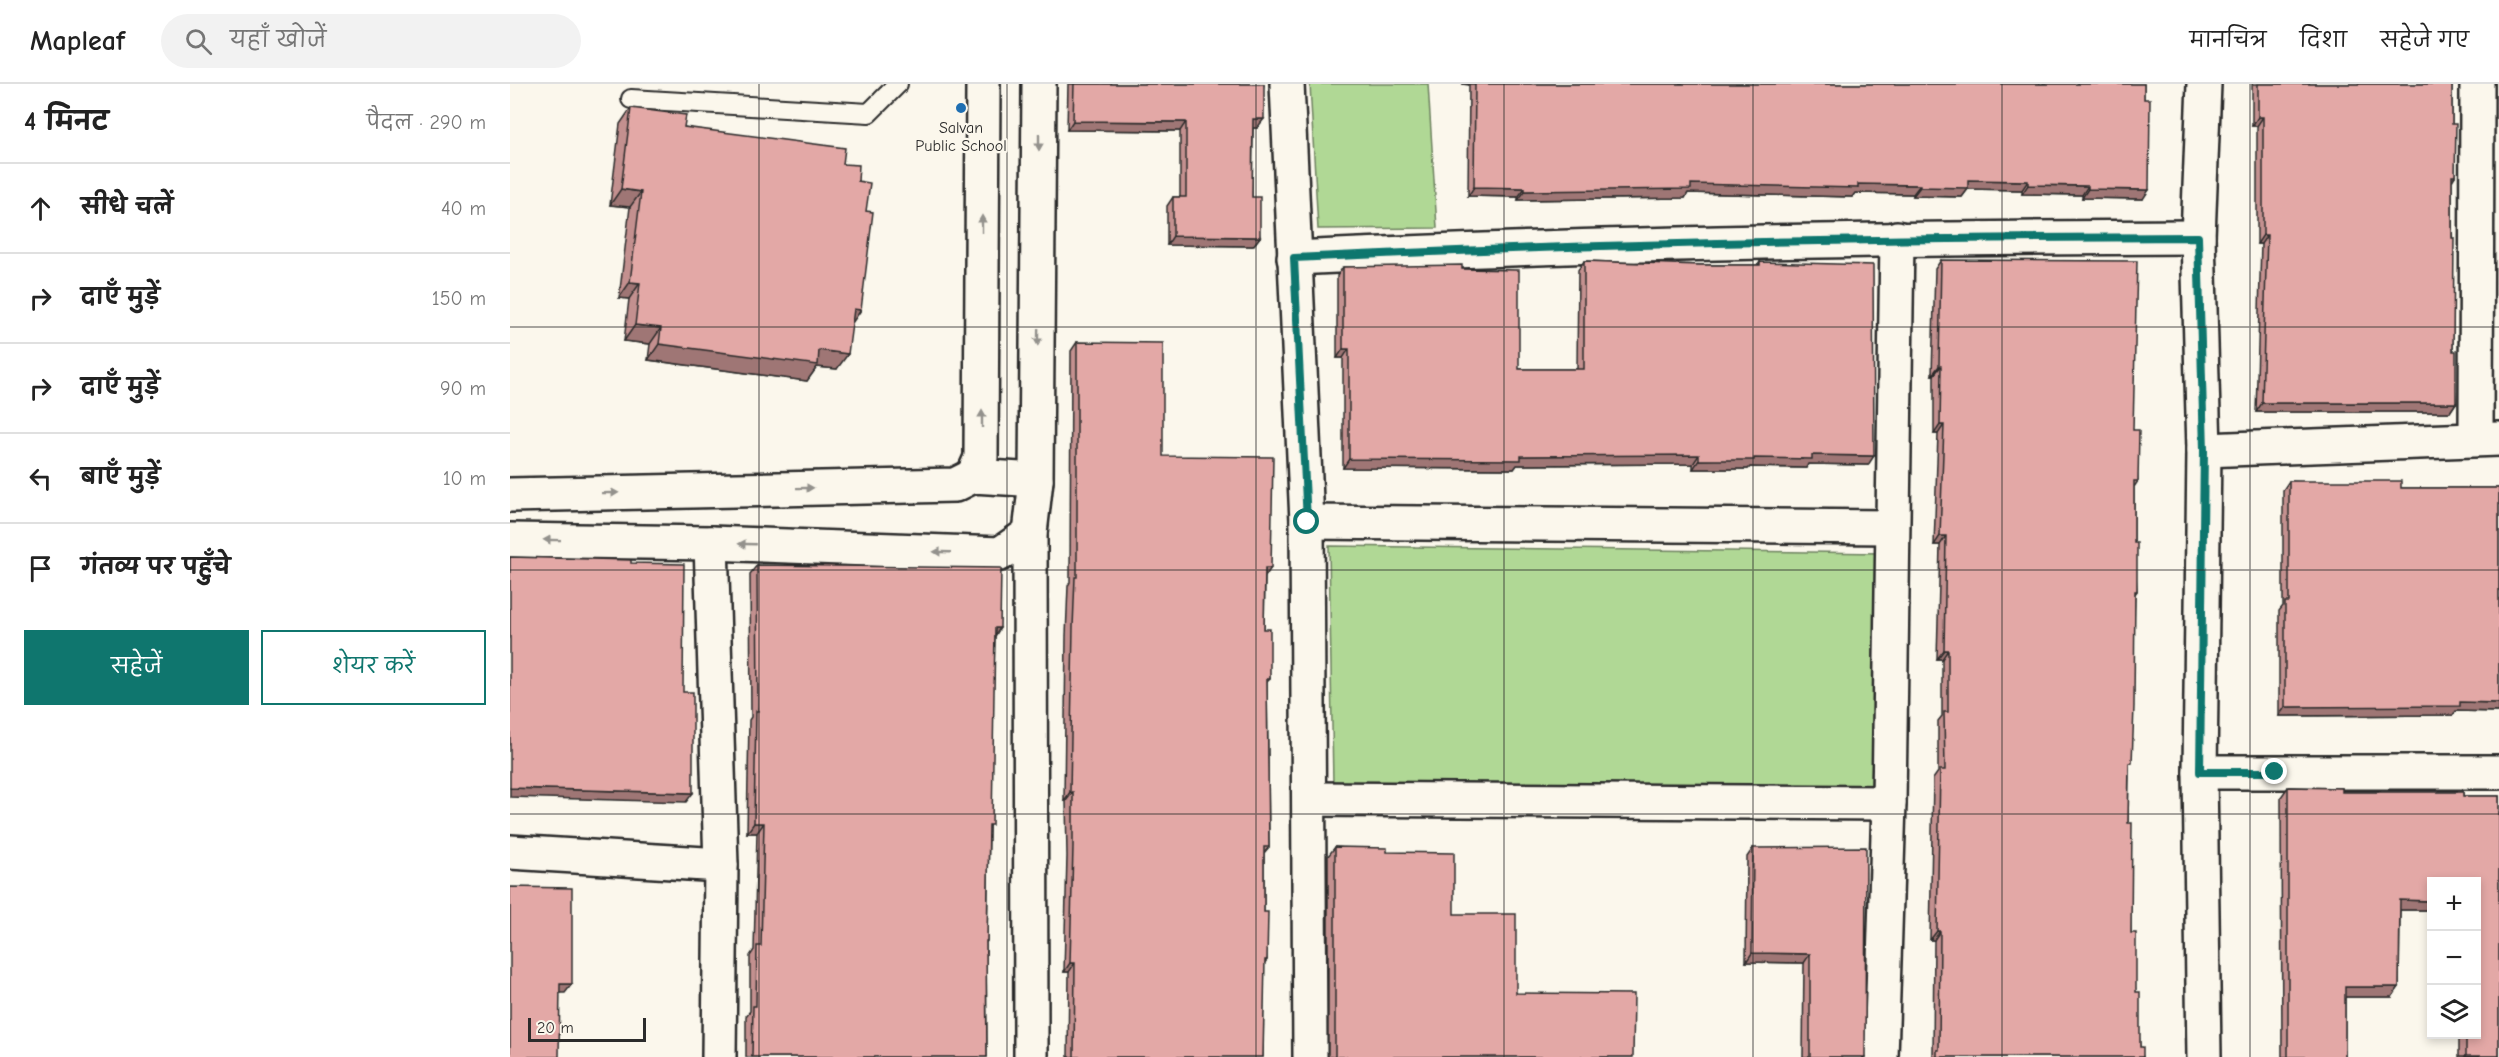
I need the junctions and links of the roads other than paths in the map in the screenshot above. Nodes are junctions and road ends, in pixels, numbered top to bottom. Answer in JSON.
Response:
{"nodes":[{"id":1,"x":898,"y":84,"type":"edge"},
{"id":2,"x":983,"y":84,"type":"edge"},
{"id":3,"x":1039,"y":84,"type":"edge"},
{"id":4,"x":1287,"y":84,"type":"edge"},
{"id":5,"x":2204,"y":84,"type":"edge"},
{"id":6,"x":2477,"y":84,"type":"edge"},
{"id":7,"x":631,"y":99,"type":"dead end"},
{"id":8,"x":2488,"y":122,"type":"edge"},
{"id":9,"x":2198,"y":237,"type":"junction"},
{"id":10,"x":1897,"y":238,"type":"junction"},
{"id":11,"x":1294,"y":258,"type":"junction"},
{"id":12,"x":2488,"y":439,"type":"edge"},
{"id":13,"x":2204,"y":450,"type":"junction"},
{"id":14,"x":974,"y":476,"type":"junction"},
{"id":15,"x":1036,"y":480,"type":"junction"},
{"id":16,"x":510,"y":495,"type":"edge"},
{"id":17,"x":1307,"y":522,"type":"junction"},
{"id":18,"x":1892,"y":527,"type":"junction"},
{"id":19,"x":1030,"y":533,"type":"junction"},
{"id":20,"x":510,"y":540,"type":"edge"},
{"id":21,"x":711,"y":543,"type":"junction"},
{"id":22,"x":2200,"y":772,"type":"junction"},
{"id":23,"x":2499,"y":772,"type":"edge"},
{"id":24,"x":1310,"y":799,"type":"junction"},
{"id":25,"x":1889,"y":803,"type":"junction"},
{"id":26,"x":510,"y":852,"type":"edge"},
{"id":27,"x":721,"y":865,"type":"junction"},
{"id":28,"x":719,"y":1057,"type":"edge"},
{"id":29,"x":1031,"y":1057,"type":"edge"},
{"id":30,"x":1310,"y":1057,"type":"edge"},
{"id":31,"x":1881,"y":1057,"type":"edge"},
{"id":32,"x":2204,"y":1057,"type":"edge"}],
"edges":[{"from":1,"to":7,"type":"lane"},
{"from":14,"to":2,"type":"street","one_way":true},
{"from":3,"to":15,"type":"street","one_way":true},
{"from":4,"to":11,"type":"street"},
{"from":5,"to":9,"type":"street"},
{"from":6,"to":8,"type":"street"},
{"from":8,"to":12,"type":"street"},
{"from":9,"to":10,"type":"street"},
{"from":9,"to":13,"type":"street"},
{"from":10,"to":11,"type":"street"},
{"from":10,"to":18,"type":"street"},
{"from":11,"to":17,"type":"street"},
{"from":12,"to":13,"type":"street"},
{"from":13,"to":22,"type":"street"},
{"from":14,"to":15,"type":"street"},
{"from":16,"to":14,"type":"street","one_way":true},
{"from":15,"to":19,"type":"street"},
{"from":17,"to":18,"type":"street"},
{"from":17,"to":24,"type":"street"},
{"from":18,"to":25,"type":"street"},
{"from":19,"to":21,"type":"street","one_way":true},
{"from":19,"to":29,"type":"street"},
{"from":21,"to":20,"type":"street","one_way":true},
{"from":21,"to":27,"type":"street"},
{"from":22,"to":23,"type":"street"},
{"from":22,"to":32,"type":"street"},
{"from":24,"to":25,"type":"street"},
{"from":24,"to":30,"type":"street"},
{"from":25,"to":31,"type":"street"},
{"from":26,"to":27,"type":"street"},
{"from":27,"to":28,"type":"street"}]}
